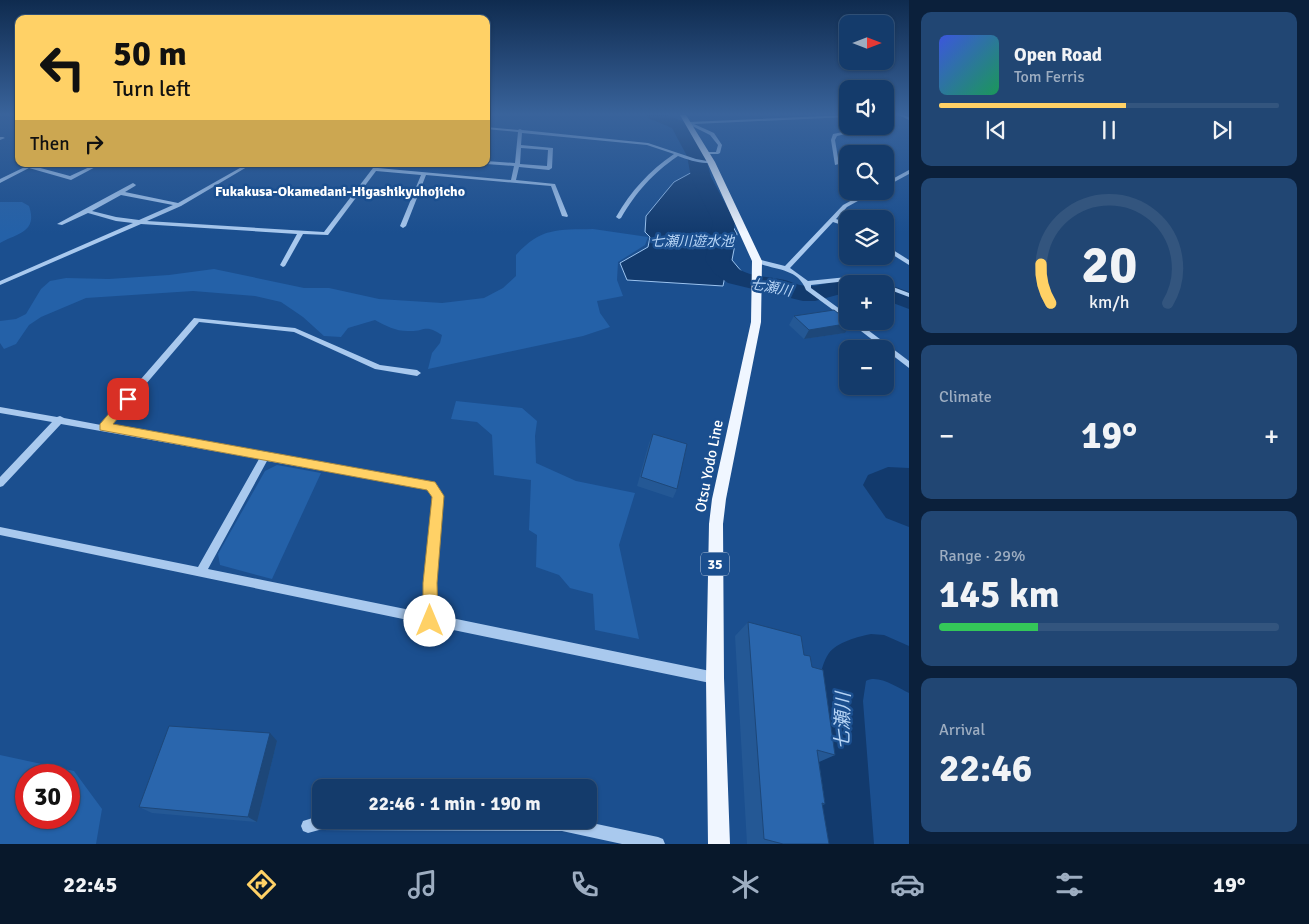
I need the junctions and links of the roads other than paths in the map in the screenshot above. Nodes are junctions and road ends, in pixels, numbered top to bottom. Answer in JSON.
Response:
{"nodes":[{"id":1,"x":519,"y":154,"type":"edge"},
{"id":2,"x":550,"y":154,"type":"edge"},
{"id":3,"x":678,"y":154,"type":"edge"},
{"id":4,"x":679,"y":154,"type":"edge"},
{"id":5,"x":706,"y":154,"type":"edge"},
{"id":6,"x":835,"y":154,"type":"edge"},
{"id":7,"x":490,"y":162,"type":"edge"},
{"id":8,"x":707,"y":162,"type":"junction"},
{"id":9,"x":518,"y":164,"type":"junction"},
{"id":10,"x":837,"y":164,"type":"dead end"},
{"id":11,"x":30,"y":167,"type":"edge"},
{"id":12,"x":35,"y":167,"type":"edge"},
{"id":13,"x":93,"y":167,"type":"edge"},
{"id":14,"x":245,"y":167,"type":"edge"},
{"id":15,"x":375,"y":167,"type":"edge"},
{"id":16,"x":383,"y":167,"type":"edge"},
{"id":17,"x":909,"y":172,"type":"edge"},
{"id":18,"x":424,"y":173,"type":"junction"},
{"id":19,"x":2,"y":180,"type":"edge"},
{"id":20,"x":514,"y":180,"type":"junction"},
{"id":21,"x":894,"y":180,"type":"edge"},
{"id":22,"x":133,"y":185,"type":"dead end"},
{"id":23,"x":120,"y":193,"type":"junction"},
{"id":24,"x":856,"y":200,"type":"edge"},
{"id":25,"x":179,"y":205,"type":"junction"},
{"id":26,"x":87,"y":210,"type":"junction"},
{"id":27,"x":565,"y":216,"type":"dead end"},
{"id":28,"x":619,"y":217,"type":"dead end"},
{"id":29,"x":832,"y":220,"type":"junction"},
{"id":30,"x":138,"y":222,"type":"junction"},
{"id":31,"x":839,"y":222,"type":"edge"},
{"id":32,"x":60,"y":224,"type":"dead end"},
{"id":33,"x":403,"y":226,"type":"dead end"},
{"id":34,"x":301,"y":232,"type":"junction"},
{"id":35,"x":894,"y":253,"type":"edge"},
{"id":36,"x":757,"y":261,"type":"junction"},
{"id":37,"x":909,"y":263,"type":"edge"},
{"id":38,"x":284,"y":265,"type":"dead end"},
{"id":39,"x":786,"y":268,"type":"junction"},
{"id":40,"x":839,"y":280,"type":"edge"},
{"id":41,"x":0,"y":283,"type":"edge"},
{"id":42,"x":808,"y":286,"type":"junction"},
{"id":43,"x":894,"y":289,"type":"edge"},
{"id":44,"x":909,"y":295,"type":"edge"},
{"id":45,"x":839,"y":312,"type":"edge"},
{"id":46,"x":863,"y":330,"type":"edge"},
{"id":47,"x":909,"y":365,"type":"edge"},
{"id":48,"x":417,"y":373,"type":"dead end"},
{"id":49,"x":0,"y":410,"type":"edge"},
{"id":50,"x":60,"y":419,"type":"junction"},
{"id":51,"x":104,"y":427,"type":"junction"},
{"id":52,"x":265,"y":456,"type":"junction"},
{"id":53,"x":0,"y":483,"type":"edge"},
{"id":54,"x":0,"y":532,"type":"edge"},
{"id":55,"x":200,"y":573,"type":"junction"},
{"id":56,"x":430,"y":621,"type":"junction"},
{"id":57,"x":715,"y":678,"type":"junction"},
{"id":58,"x":308,"y":826,"type":"dead end"},
{"id":59,"x":658,"y":844,"type":"edge"},
{"id":60,"x":719,"y":844,"type":"edge"}],
"edges":[{"from":1,"to":9,"type":"street"},
{"from":2,"to":9,"type":"street"},
{"from":3,"to":28,"type":"street"},
{"from":4,"to":8,"type":"street"},
{"from":5,"to":8,"type":"main road","name":"Otsu Yodo Line","number":"35"},
{"from":6,"to":10,"type":"street"},
{"from":7,"to":9,"type":"street"},
{"from":8,"to":36,"type":"main road","name":"Otsu Yodo Line","number":"35"},
{"from":9,"to":20,"type":"street"},
{"from":11,"to":19,"type":"street"},
{"from":12,"to":13,"type":"street"},
{"from":14,"to":25,"type":"street"},
{"from":15,"to":34,"type":"street"},
{"from":16,"to":18,"type":"street"},
{"from":17,"to":21,"type":"street"},
{"from":18,"to":20,"type":"street"},
{"from":18,"to":33,"type":"street"},
{"from":20,"to":27,"type":"street"},
{"from":22,"to":23,"type":"street"},
{"from":23,"to":25,"type":"street"},
{"from":23,"to":26,"type":"street"},
{"from":24,"to":29,"type":"street"},
{"from":25,"to":30,"type":"street"},
{"from":26,"to":30,"type":"street"},
{"from":26,"to":32,"type":"street"},
{"from":29,"to":31,"type":"street"},
{"from":29,"to":39,"type":"street"},
{"from":30,"to":34,"type":"street"},
{"from":30,"to":41,"type":"street"},
{"from":34,"to":38,"type":"street"},
{"from":35,"to":37,"type":"street"},
{"from":36,"to":39,"type":"street"},
{"from":36,"to":57,"type":"main road","name":"Otsu Yodo Line","number":"35"},
{"from":39,"to":42,"type":"street"},
{"from":40,"to":42,"type":"street"},
{"from":42,"to":45,"type":"street"},
{"from":43,"to":44,"type":"street"},
{"from":46,"to":47,"type":"street"},
{"from":48,"to":51,"type":"street"},
{"from":49,"to":50,"type":"street"},
{"from":50,"to":51,"type":"street"},
{"from":50,"to":53,"type":"street"},
{"from":51,"to":52,"type":"street"},
{"from":52,"to":55,"type":"street"},
{"from":52,"to":56,"type":"street"},
{"from":54,"to":55,"type":"street"},
{"from":55,"to":56,"type":"street"},
{"from":56,"to":57,"type":"street"},
{"from":57,"to":60,"type":"main road","name":"Otsu Yodo Line","number":"35"},
{"from":58,"to":59,"type":"street"}]}
